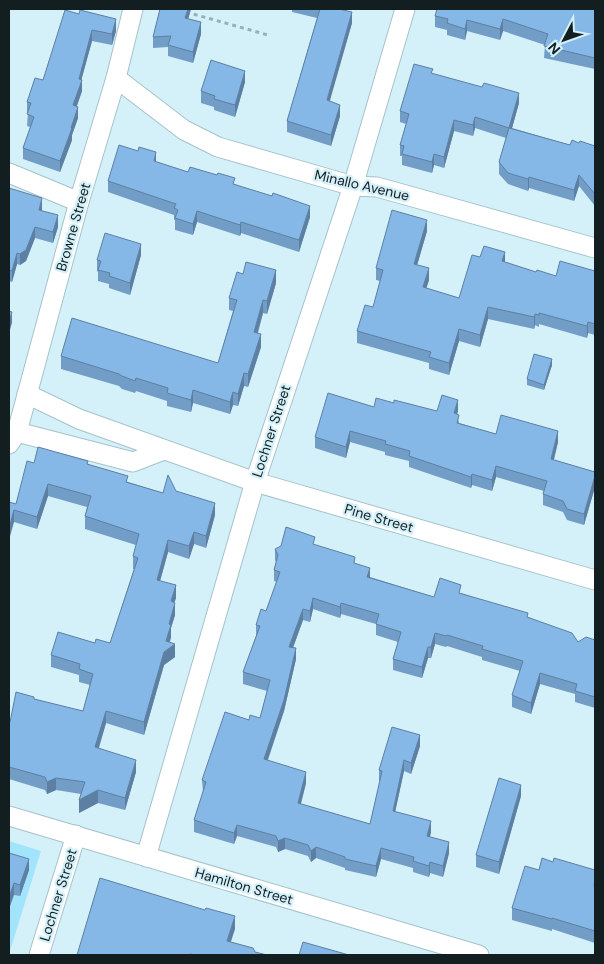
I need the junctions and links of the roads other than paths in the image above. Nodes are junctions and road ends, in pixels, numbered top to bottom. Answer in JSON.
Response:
{"nodes":[{"id":1,"x":133,"y":9,"type":"edge"},
{"id":2,"x":405,"y":9,"type":"edge"},
{"id":3,"x":116,"y":78,"type":"junction"},
{"id":4,"x":9,"y":173,"type":"edge"},
{"id":5,"x":352,"y":186,"type":"junction"},
{"id":6,"x":79,"y":202,"type":"junction"},
{"id":7,"x":595,"y":248,"type":"edge"},
{"id":8,"x":27,"y":394,"type":"junction"},
{"id":9,"x":13,"y":438,"type":"edge"},
{"id":10,"x":164,"y":450,"type":"junction"},
{"id":11,"x":255,"y":482,"type":"junction"},
{"id":12,"x":595,"y":580,"type":"edge"},
{"id":13,"x":9,"y":816,"type":"edge"},
{"id":14,"x":76,"y":835,"type":"junction"},
{"id":15,"x":146,"y":857,"type":"junction"},
{"id":16,"x":40,"y":955,"type":"edge"},
{"id":17,"x":479,"y":955,"type":"edge"}],
"edges":[{"from":1,"to":3,"type":"street","name":"Browne Street"},
{"from":2,"to":5,"type":"street","name":"Lochner Street"},
{"from":3,"to":5,"type":"street","name":"Minallo Avenue"},
{"from":3,"to":6,"type":"street","name":"Browne Street"},
{"from":4,"to":6,"type":"street"},
{"from":5,"to":7,"type":"street","name":"Minallo Avenue"},
{"from":5,"to":11,"type":"street","name":"Lochner Street"},
{"from":6,"to":8,"type":"street","name":"Browne Street"},
{"from":8,"to":9,"type":"street","name":"Browne Street"},
{"from":8,"to":10,"type":"street","name":"Pine Street"},
{"from":9,"to":10,"type":"street"},
{"from":10,"to":11,"type":"street","name":"Pine Street"},
{"from":11,"to":12,"type":"street","name":"Pine Street"},
{"from":11,"to":15,"type":"street","name":"Lochner Street"},
{"from":13,"to":14,"type":"street","name":"Hamilton Street"},
{"from":14,"to":15,"type":"street","name":"Hamilton Street"},
{"from":14,"to":16,"type":"street","name":"Lochner Street"},
{"from":15,"to":17,"type":"street","name":"Hamilton Street"}]}
